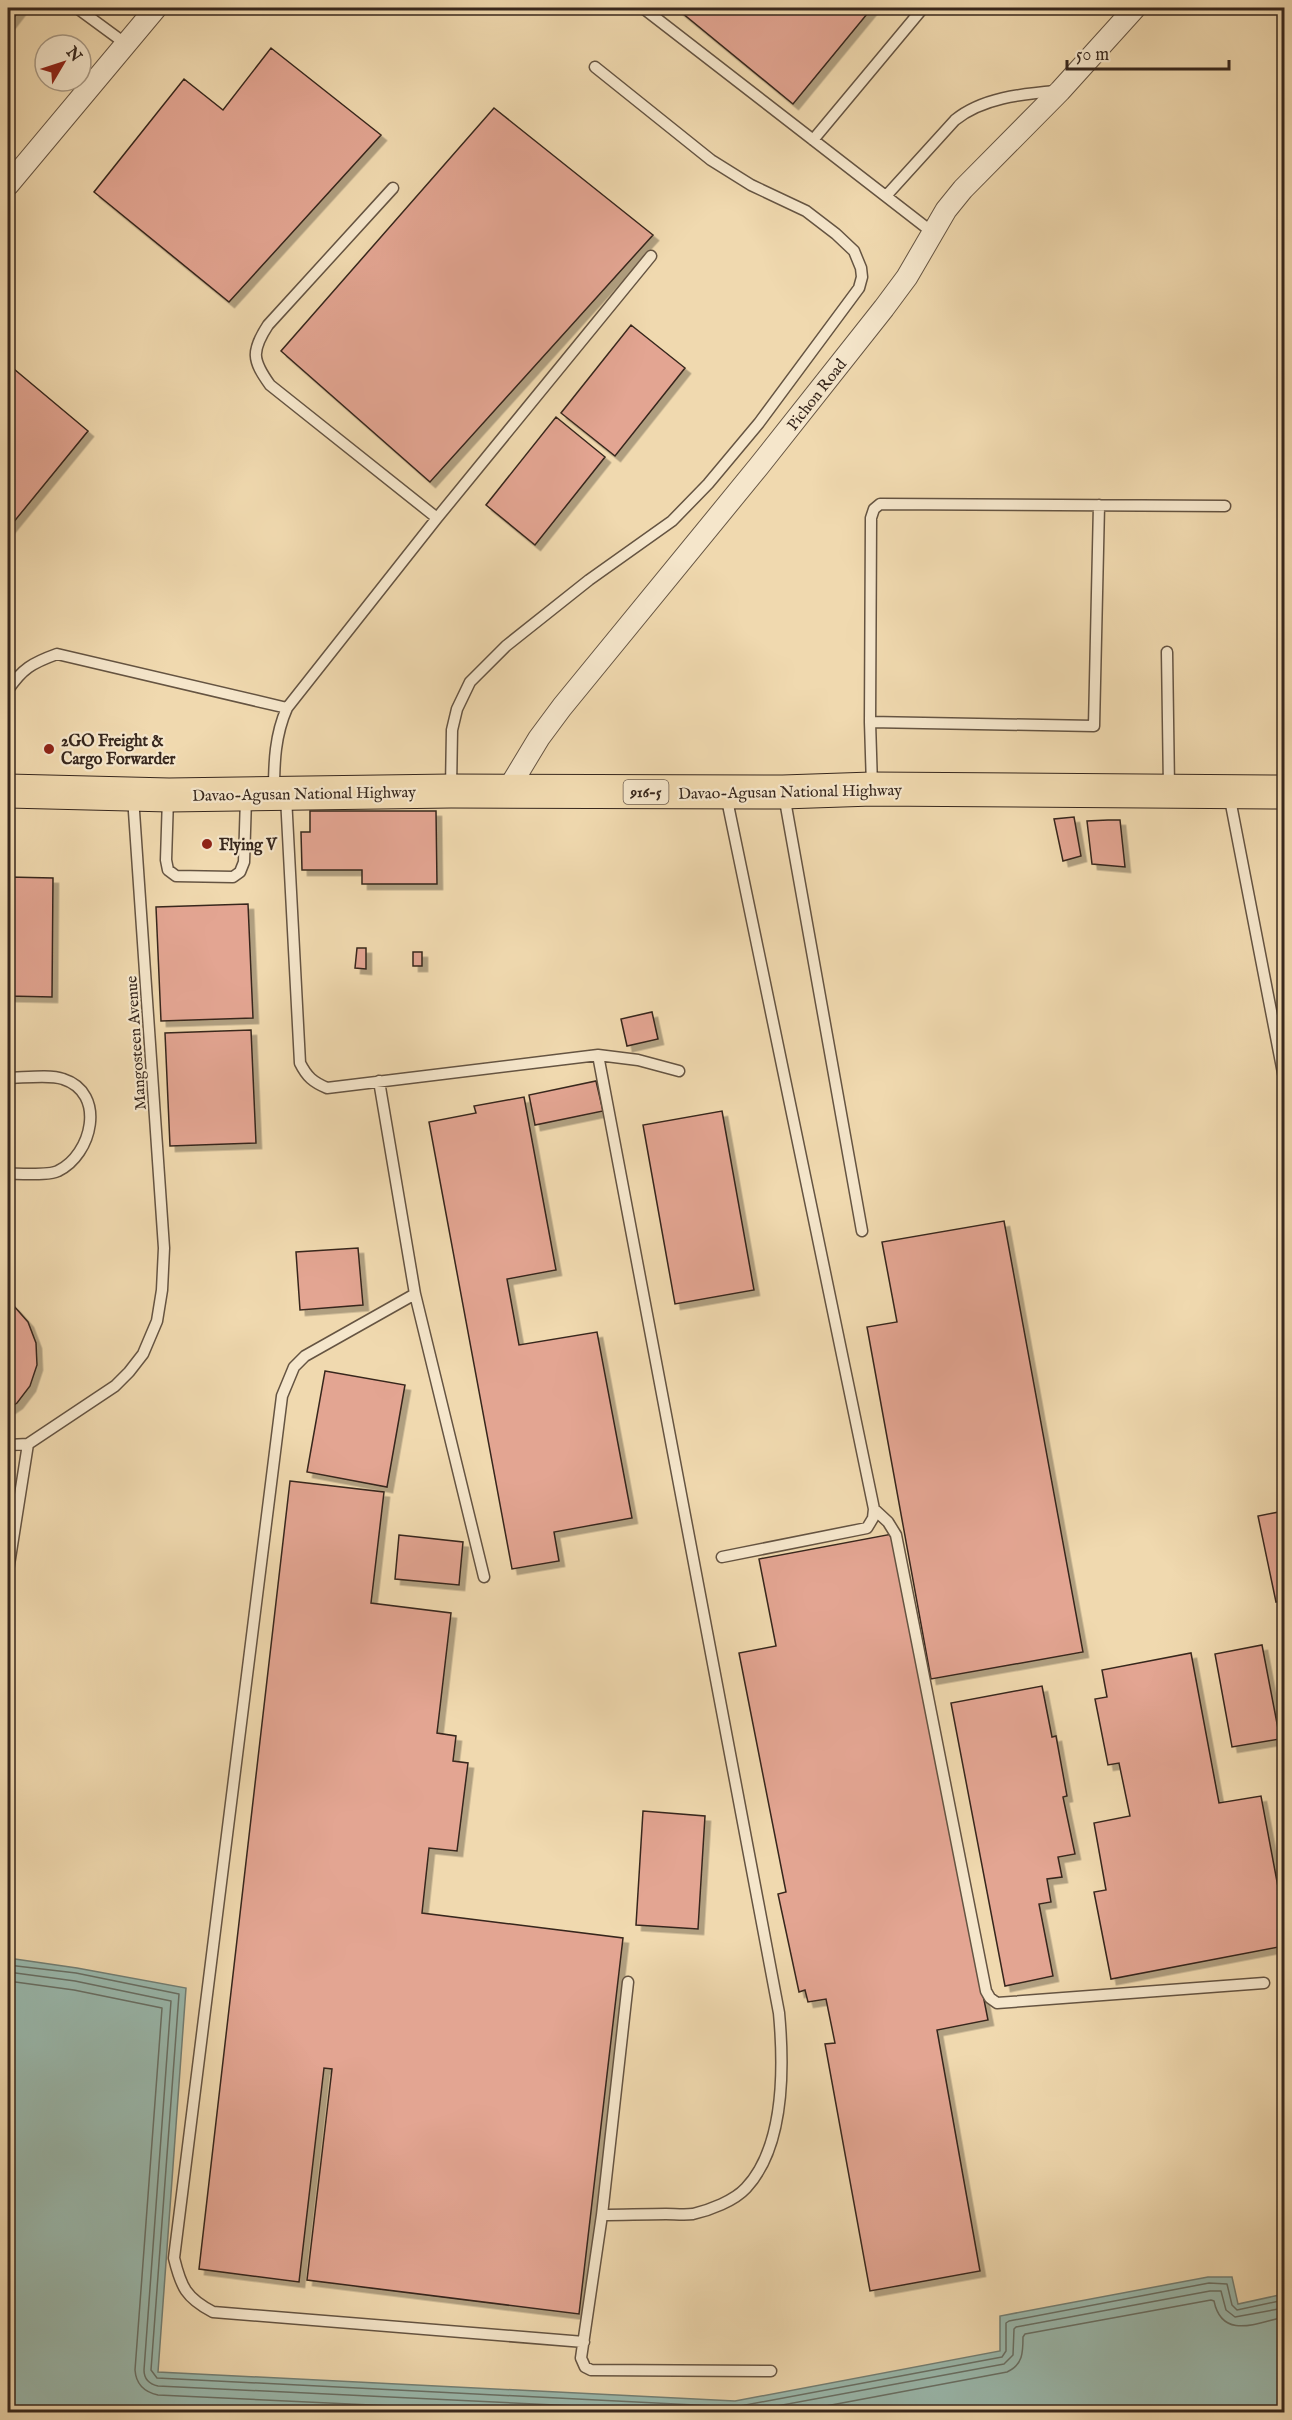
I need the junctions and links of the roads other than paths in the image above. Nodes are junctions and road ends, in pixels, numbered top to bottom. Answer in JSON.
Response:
{"nodes":[{"id":1,"x":77,"y":8,"type":"edge"},
{"id":2,"x":156,"y":8,"type":"edge"},
{"id":3,"x":644,"y":8,"type":"edge"},
{"id":4,"x":923,"y":8,"type":"edge"},
{"id":5,"x":1135,"y":8,"type":"edge"},
{"id":6,"x":126,"y":44,"type":"junction"},
{"id":7,"x":595,"y":67,"type":"dead end"},
{"id":8,"x":1060,"y":91,"type":"junction"},
{"id":9,"x":813,"y":140,"type":"junction"},
{"id":10,"x":8,"y":185,"type":"edge"},
{"id":11,"x":393,"y":188,"type":"dead end"},
{"id":12,"x":886,"y":196,"type":"junction"},
{"id":13,"x":932,"y":232,"type":"junction"},
{"id":14,"x":651,"y":256,"type":"dead end"},
{"id":15,"x":1099,"y":506,"type":"junction"},
{"id":16,"x":1225,"y":506,"type":"dead end"},
{"id":17,"x":437,"y":518,"type":"junction"},
{"id":18,"x":1167,"y":652,"type":"dead end"},
{"id":19,"x":8,"y":690,"type":"edge"},
{"id":20,"x":287,"y":708,"type":"junction"},
{"id":21,"x":870,"y":722,"type":"junction"},
{"id":22,"x":872,"y":789,"type":"junction"},
{"id":23,"x":8,"y":791,"type":"edge"},
{"id":24,"x":451,"y":791,"type":"junction"},
{"id":25,"x":507,"y":791,"type":"junction"},
{"id":26,"x":1169,"y":791,"type":"junction"},
{"id":27,"x":1229,"y":791,"type":"junction"},
{"id":28,"x":726,"y":792,"type":"junction"},
{"id":29,"x":783,"y":792,"type":"junction"},
{"id":30,"x":1284,"y":792,"type":"edge"},
{"id":31,"x":133,"y":793,"type":"junction"},
{"id":32,"x":269,"y":793,"type":"junction"},
{"id":33,"x":169,"y":795,"type":"junction"},
{"id":34,"x":598,"y":1055,"type":"junction"},
{"id":35,"x":679,"y":1071,"type":"dead end"},
{"id":36,"x":8,"y":1078,"type":"edge"},
{"id":37,"x":1284,"y":1078,"type":"edge"},
{"id":38,"x":379,"y":1081,"type":"junction"},
{"id":39,"x":8,"y":1174,"type":"edge"},
{"id":40,"x":862,"y":1232,"type":"dead end"},
{"id":41,"x":415,"y":1294,"type":"junction"},
{"id":42,"x":28,"y":1444,"type":"junction"},
{"id":43,"x":8,"y":1445,"type":"edge"},
{"id":44,"x":873,"y":1509,"type":"junction"},
{"id":45,"x":722,"y":1557,"type":"dead end"},
{"id":46,"x":8,"y":1571,"type":"edge"},
{"id":47,"x":484,"y":1578,"type":"dead end"},
{"id":48,"x":628,"y":1982,"type":"dead end"},
{"id":49,"x":1264,"y":1983,"type":"dead end"},
{"id":50,"x":602,"y":2215,"type":"junction"},
{"id":51,"x":584,"y":2342,"type":"junction"},
{"id":52,"x":771,"y":2371,"type":"dead end"}],
"edges":[{"from":1,"to":6,"type":"lane"},
{"from":2,"to":6,"type":"street"},
{"from":3,"to":9,"type":"lane"},
{"from":4,"to":9,"type":"lane"},
{"from":5,"to":8,"type":"street","name":"Pichon Road"},
{"from":6,"to":10,"type":"street"},
{"from":7,"to":24,"type":"lane"},
{"from":8,"to":12,"type":"lane"},
{"from":8,"to":13,"type":"street","name":"Pichon Road"},
{"from":9,"to":12,"type":"lane"},
{"from":11,"to":17,"type":"lane"},
{"from":12,"to":13,"type":"lane"},
{"from":13,"to":25,"type":"street","name":"Pichon Road"},
{"from":14,"to":17,"type":"lane"},
{"from":15,"to":16,"type":"lane"},
{"from":15,"to":21,"type":"lane"},
{"from":15,"to":21,"type":"lane"},
{"from":17,"to":20,"type":"lane"},
{"from":18,"to":26,"type":"lane"},
{"from":19,"to":20,"type":"lane"},
{"from":20,"to":32,"type":"lane"},
{"from":21,"to":22,"type":"lane"},
{"from":22,"to":26,"type":"main road","name":"Davao-Agusan National Highway","number":"916-5"},
{"from":22,"to":29,"type":"main road","name":"Davao-Agusan National Highway","number":"916-5"},
{"from":23,"to":31,"type":"main road","name":"Davao-Agusan National Highway","number":"916-5"},
{"from":24,"to":25,"type":"main road","name":"Davao-Agusan National Highway","number":"916-5"},
{"from":24,"to":32,"type":"main road","name":"Davao-Agusan National Highway","number":"916-5"},
{"from":25,"to":28,"type":"main road","name":"Davao-Agusan National Highway","number":"916-5"},
{"from":26,"to":27,"type":"main road","name":"Davao-Agusan National Highway","number":"916-5"},
{"from":27,"to":30,"type":"main road","name":"Davao-Agusan National Highway","number":"916-5"},
{"from":27,"to":37,"type":"lane"},
{"from":28,"to":29,"type":"main road","name":"Davao-Agusan National Highway","number":"916-5"},
{"from":28,"to":44,"type":"lane"},
{"from":29,"to":40,"type":"lane"},
{"from":31,"to":33,"type":"main road","name":"Davao-Agusan National Highway","number":"916-5"},
{"from":31,"to":42,"type":"lane","name":"Mangosteen Avenue"},
{"from":32,"to":33,"type":"main road","name":"Davao-Agusan National Highway","number":"916-5"},
{"from":32,"to":33,"type":"lane"},
{"from":32,"to":38,"type":"lane"},
{"from":34,"to":35,"type":"lane"},
{"from":34,"to":38,"type":"lane"},
{"from":34,"to":50,"type":"lane"},
{"from":36,"to":39,"type":"lane"},
{"from":38,"to":41,"type":"lane"},
{"from":41,"to":47,"type":"lane"},
{"from":41,"to":51,"type":"lane"},
{"from":42,"to":43,"type":"lane"},
{"from":42,"to":46,"type":"lane"},
{"from":44,"to":45,"type":"lane"},
{"from":44,"to":49,"type":"lane"},
{"from":48,"to":50,"type":"lane"},
{"from":50,"to":51,"type":"lane"},
{"from":51,"to":52,"type":"lane"}]}
